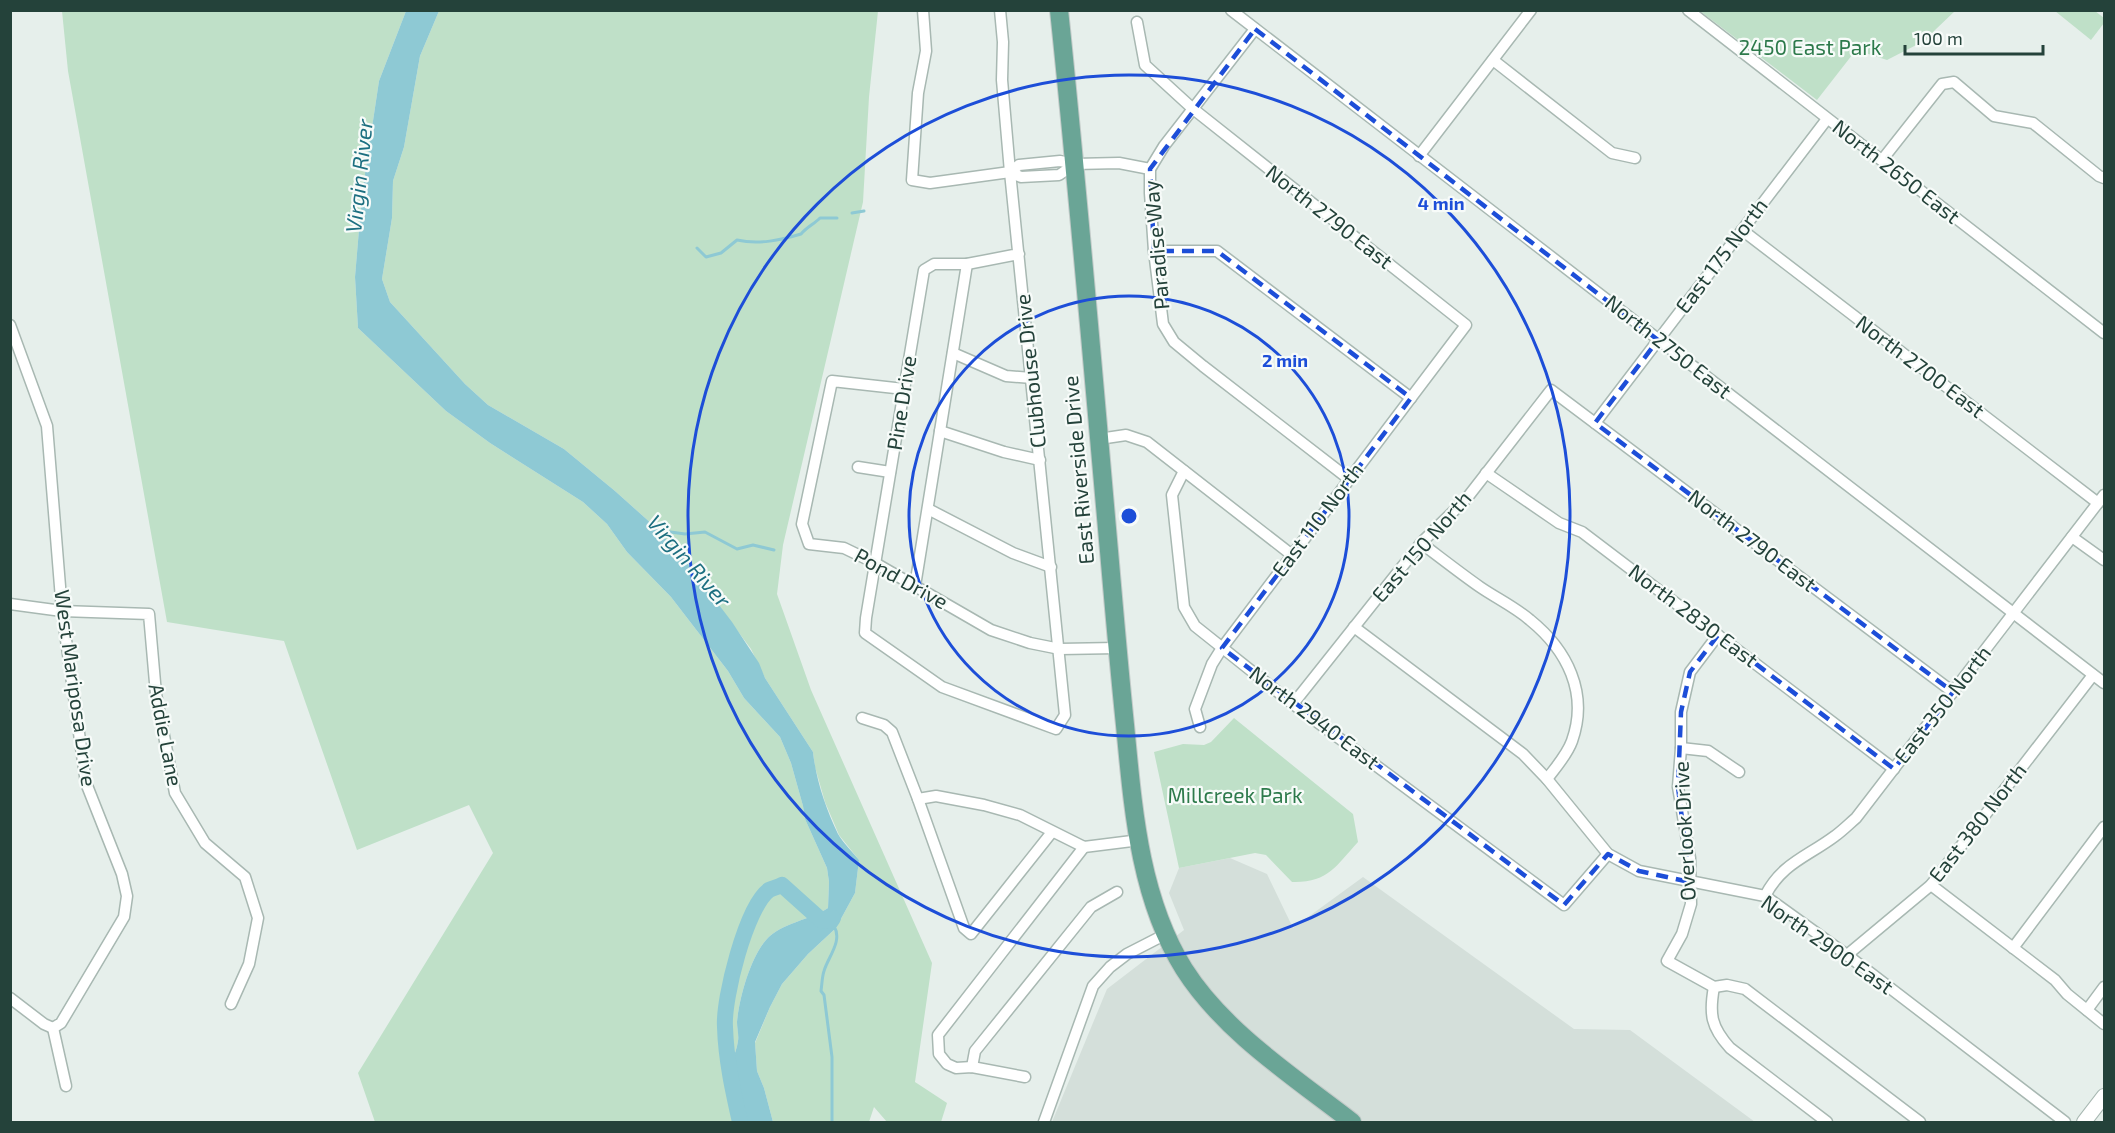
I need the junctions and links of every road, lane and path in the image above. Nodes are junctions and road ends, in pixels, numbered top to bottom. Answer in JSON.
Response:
{"nodes":[{"id":1,"x":923,"y":10,"type":"edge"},
{"id":2,"x":1000,"y":10,"type":"edge"},
{"id":3,"x":1059,"y":10,"type":"edge"},
{"id":4,"x":1231,"y":10,"type":"edge"},
{"id":5,"x":1531,"y":10,"type":"edge"},
{"id":6,"x":1688,"y":10,"type":"edge"},
{"id":7,"x":1137,"y":22,"type":"dead end"},
{"id":8,"x":1255,"y":29,"type":"junction"},
{"id":9,"x":1492,"y":60,"type":"junction"},
{"id":10,"x":1192,"y":108,"type":"junction"},
{"id":11,"x":1827,"y":119,"type":"junction"},
{"id":12,"x":1419,"y":156,"type":"junction"},
{"id":13,"x":1635,"y":158,"type":"dead end"},
{"id":14,"x":1882,"y":160,"type":"junction"},
{"id":15,"x":1075,"y":164,"type":"junction"},
{"id":16,"x":1150,"y":169,"type":"junction"},
{"id":17,"x":1010,"y":172,"type":"junction"},
{"id":18,"x":2104,"y":178,"type":"edge"},
{"id":19,"x":1742,"y":231,"type":"junction"},
{"id":20,"x":1154,"y":251,"type":"junction"},
{"id":21,"x":1019,"y":254,"type":"junction"},
{"id":22,"x":968,"y":264,"type":"junction"},
{"id":23,"x":10,"y":325,"type":"edge"},
{"id":24,"x":1466,"y":325,"type":"joint"},
{"id":25,"x":2104,"y":333,"type":"edge"},
{"id":26,"x":1658,"y":340,"type":"junction"},
{"id":27,"x":953,"y":353,"type":"junction"},
{"id":28,"x":15,"y":355,"type":"edge"},
{"id":29,"x":1032,"y":378,"type":"junction"},
{"id":30,"x":904,"y":389,"type":"junction"},
{"id":31,"x":1551,"y":390,"type":"joint"},
{"id":32,"x":1411,"y":398,"type":"junction"},
{"id":33,"x":1595,"y":423,"type":"junction"},
{"id":34,"x":940,"y":431,"type":"junction"},
{"id":35,"x":1099,"y":439,"type":"junction"},
{"id":36,"x":1040,"y":459,"type":"junction"},
{"id":37,"x":858,"y":467,"type":"dead end"},
{"id":38,"x":1184,"y":471,"type":"junction"},
{"id":39,"x":890,"y":472,"type":"junction"},
{"id":40,"x":1486,"y":473,"type":"junction"},
{"id":41,"x":1349,"y":479,"type":"junction"},
{"id":42,"x":2101,"y":499,"type":"edge"},
{"id":43,"x":928,"y":509,"type":"junction"},
{"id":44,"x":2072,"y":537,"type":"junction"},
{"id":45,"x":1422,"y":543,"type":"junction"},
{"id":46,"x":1292,"y":555,"type":"junction"},
{"id":47,"x":2104,"y":560,"type":"edge"},
{"id":48,"x":875,"y":562,"type":"junction"},
{"id":49,"x":1051,"y":567,"type":"junction"},
{"id":50,"x":915,"y":586,"type":"junction"},
{"id":51,"x":10,"y":604,"type":"edge"},
{"id":52,"x":62,"y":611,"type":"junction"},
{"id":53,"x":2013,"y":613,"type":"junction"},
{"id":54,"x":1354,"y":627,"type":"junction"},
{"id":55,"x":1718,"y":635,"type":"junction"},
{"id":56,"x":1118,"y":648,"type":"junction"},
{"id":57,"x":1222,"y":648,"type":"junction"},
{"id":58,"x":1060,"y":649,"type":"junction"},
{"id":59,"x":2093,"y":675,"type":"junction"},
{"id":60,"x":2104,"y":683,"type":"edge"},
{"id":61,"x":1953,"y":693,"type":"junction"},
{"id":62,"x":1293,"y":704,"type":"junction"},
{"id":63,"x":862,"y":718,"type":"dead end"},
{"id":64,"x":1200,"y":727,"type":"dead end"},
{"id":65,"x":1056,"y":729,"type":"joint"},
{"id":66,"x":1682,"y":748,"type":"junction"},
{"id":67,"x":1894,"y":769,"type":"junction"},
{"id":68,"x":1738,"y":772,"type":"dead end"},
{"id":69,"x":1547,"y":779,"type":"junction"},
{"id":70,"x":918,"y":798,"type":"junction"},
{"id":71,"x":2104,"y":827,"type":"edge"},
{"id":72,"x":1052,"y":832,"type":"junction"},
{"id":73,"x":1140,"y":840,"type":"junction"},
{"id":74,"x":1084,"y":848,"type":"junction"},
{"id":75,"x":1608,"y":854,"type":"junction"},
{"id":76,"x":1690,"y":882,"type":"junction"},
{"id":77,"x":1931,"y":885,"type":"junction"},
{"id":78,"x":1117,"y":892,"type":"dead end"},
{"id":79,"x":1765,"y":896,"type":"junction"},
{"id":80,"x":1164,"y":928,"type":"junction"},
{"id":81,"x":2013,"y":948,"type":"junction"},
{"id":82,"x":1847,"y":955,"type":"junction"},
{"id":83,"x":1714,"y":987,"type":"junction"},
{"id":84,"x":2104,"y":987,"type":"edge"},
{"id":85,"x":10,"y":998,"type":"edge"},
{"id":86,"x":231,"y":1004,"type":"dead end"},
{"id":87,"x":2087,"y":1010,"type":"junction"},
{"id":88,"x":2104,"y":1024,"type":"edge"},
{"id":89,"x":53,"y":1028,"type":"junction"},
{"id":90,"x":972,"y":1067,"type":"junction"},
{"id":91,"x":1025,"y":1077,"type":"dead end"},
{"id":92,"x":66,"y":1086,"type":"dead end"},
{"id":93,"x":2104,"y":1096,"type":"edge"},
{"id":94,"x":1044,"y":1122,"type":"edge"},
{"id":95,"x":1352,"y":1122,"type":"edge"},
{"id":96,"x":1827,"y":1122,"type":"edge"},
{"id":97,"x":1920,"y":1122,"type":"edge"},
{"id":98,"x":2065,"y":1122,"type":"edge"},
{"id":99,"x":2084,"y":1122,"type":"edge"}],
"edges":[{"from":1,"to":17,"type":"street"},
{"from":2,"to":17,"type":"street","name":"Clubhouse Drive"},
{"from":3,"to":15,"type":"main road","name":"East Riverside Drive"},
{"from":4,"to":8,"type":"street","name":"North 2750 East"},
{"from":5,"to":9,"type":"street"},
{"from":6,"to":11,"type":"street","name":"North 2650 East"},
{"from":7,"to":10,"type":"street","name":"North 2790 East"},
{"from":8,"to":10,"type":"street","name":"Paradise Way"},
{"from":8,"to":12,"type":"street","name":"North 2750 East"},
{"from":9,"to":12,"type":"street"},
{"from":9,"to":13,"type":"street"},
{"from":10,"to":16,"type":"street","name":"Paradise Way"},
{"from":10,"to":24,"type":"street","name":"North 2790 East"},
{"from":11,"to":14,"type":"street","name":"North 2650 East"},
{"from":11,"to":19,"type":"street","name":"East 175 North"},
{"from":12,"to":26,"type":"street","name":"North 2750 East"},
{"from":14,"to":18,"type":"street"},
{"from":14,"to":25,"type":"street","name":"North 2650 East"},
{"from":15,"to":16,"type":"street"},
{"from":15,"to":17,"type":"street"},
{"from":15,"to":35,"type":"main road","name":"East Riverside Drive"},
{"from":16,"to":20,"type":"street","name":"Paradise Way"},
{"from":17,"to":21,"type":"street","name":"Clubhouse Drive"},
{"from":19,"to":26,"type":"street","name":"East 175 North"},
{"from":19,"to":42,"type":"street","name":"North 2700 East"},
{"from":20,"to":32,"type":"street"},
{"from":20,"to":41,"type":"street","name":"Paradise Way"},
{"from":21,"to":22,"type":"street","name":"Pine Drive"},
{"from":21,"to":29,"type":"street","name":"Clubhouse Drive"},
{"from":22,"to":27,"type":"street"},
{"from":22,"to":30,"type":"street","name":"Pine Drive"},
{"from":23,"to":28,"type":"street","name":"West Mariposa Drive"},
{"from":24,"to":32,"type":"street","name":"East 110 North"},
{"from":26,"to":33,"type":"street","name":"East 175 North"},
{"from":26,"to":53,"type":"street","name":"North 2750 East"},
{"from":27,"to":29,"type":"street"},
{"from":27,"to":34,"type":"street"},
{"from":28,"to":52,"type":"street","name":"West Mariposa Drive"},
{"from":29,"to":36,"type":"street","name":"Clubhouse Drive"},
{"from":30,"to":39,"type":"street","name":"Pine Drive"},
{"from":30,"to":48,"type":"street","name":"Pond Drive"},
{"from":31,"to":33,"type":"street","name":"North 2790 East"},
{"from":31,"to":40,"type":"street","name":"East 150 North"},
{"from":32,"to":41,"type":"street","name":"East 110 North"},
{"from":33,"to":61,"type":"street","name":"North 2790 East"},
{"from":34,"to":36,"type":"street"},
{"from":34,"to":43,"type":"street"},
{"from":35,"to":38,"type":"street"},
{"from":35,"to":56,"type":"main road","name":"East Riverside Drive"},
{"from":36,"to":49,"type":"street","name":"Clubhouse Drive"},
{"from":37,"to":39,"type":"street"},
{"from":38,"to":46,"type":"street"},
{"from":38,"to":57,"type":"street","name":"North 2940 East"},
{"from":39,"to":48,"type":"street","name":"Pine Drive"},
{"from":40,"to":45,"type":"street","name":"East 150 North"},
{"from":40,"to":55,"type":"street","name":"North 2830 East"},
{"from":41,"to":46,"type":"street","name":"East 110 North"},
{"from":42,"to":44,"type":"street","name":"East 350 North"},
{"from":43,"to":49,"type":"street"},
{"from":43,"to":50,"type":"street"},
{"from":44,"to":47,"type":"street"},
{"from":44,"to":53,"type":"street","name":"East 350 North"},
{"from":45,"to":54,"type":"street","name":"East 150 North"},
{"from":45,"to":69,"type":"street"},
{"from":46,"to":57,"type":"street","name":"East 110 North"},
{"from":48,"to":50,"type":"street","name":"Pond Drive"},
{"from":48,"to":65,"type":"street","name":"Pine Drive"},
{"from":49,"to":58,"type":"street","name":"Clubhouse Drive"},
{"from":50,"to":58,"type":"street","name":"Pond Drive"},
{"from":51,"to":52,"type":"street"},
{"from":52,"to":86,"type":"street","name":"Addie Lane"},
{"from":52,"to":89,"type":"street","name":"West Mariposa Drive"},
{"from":53,"to":59,"type":"street","name":"North 2750 East"},
{"from":53,"to":61,"type":"street","name":"East 350 North"},
{"from":54,"to":62,"type":"street","name":"East 150 North"},
{"from":54,"to":69,"type":"street","name":"North 2900 East"},
{"from":55,"to":66,"type":"street","name":"Overlook Drive"},
{"from":55,"to":67,"type":"street","name":"North 2830 East"},
{"from":56,"to":58,"type":"street","name":"Pond Drive"},
{"from":56,"to":73,"type":"main road","name":"East Riverside Drive"},
{"from":57,"to":62,"type":"street","name":"North 2940 East"},
{"from":57,"to":64,"type":"street","name":"East 110 North"},
{"from":58,"to":65,"type":"street","name":"Clubhouse Drive"},
{"from":59,"to":60,"type":"street","name":"North 2750 East"},
{"from":59,"to":77,"type":"street","name":"East 380 North"},
{"from":61,"to":67,"type":"street","name":"East 350 North"},
{"from":62,"to":75,"type":"street","name":"North 2940 East"},
{"from":63,"to":70,"type":"street"},
{"from":66,"to":68,"type":"street"},
{"from":66,"to":76,"type":"street","name":"Overlook Drive"},
{"from":67,"to":79,"type":"street","name":"East 350 North"},
{"from":69,"to":75,"type":"street","name":"North 2900 East"},
{"from":70,"to":72,"type":"street"},
{"from":70,"to":72,"type":"street"},
{"from":71,"to":81,"type":"street"},
{"from":72,"to":74,"type":"street"},
{"from":73,"to":74,"type":"street"},
{"from":73,"to":80,"type":"main road","name":"East Riverside Drive"},
{"from":74,"to":90,"type":"street"},
{"from":75,"to":76,"type":"street","name":"North 2900 East"},
{"from":76,"to":79,"type":"street","name":"North 2900 East"},
{"from":76,"to":83,"type":"street","name":"Overlook Drive"},
{"from":77,"to":81,"type":"street"},
{"from":77,"to":82,"type":"street","name":"East 380 North"},
{"from":78,"to":90,"type":"street"},
{"from":79,"to":82,"type":"street","name":"North 2900 East"},
{"from":80,"to":94,"type":"street"},
{"from":80,"to":95,"type":"main road","name":"East Riverside Drive"},
{"from":81,"to":87,"type":"street"},
{"from":82,"to":98,"type":"street","name":"North 2900 East"},
{"from":83,"to":96,"type":"street"},
{"from":83,"to":97,"type":"street"},
{"from":84,"to":87,"type":"street"},
{"from":85,"to":89,"type":"street"},
{"from":87,"to":88,"type":"street"},
{"from":89,"to":92,"type":"street"},
{"from":90,"to":91,"type":"street"},
{"from":93,"to":99,"type":"street"}]}
